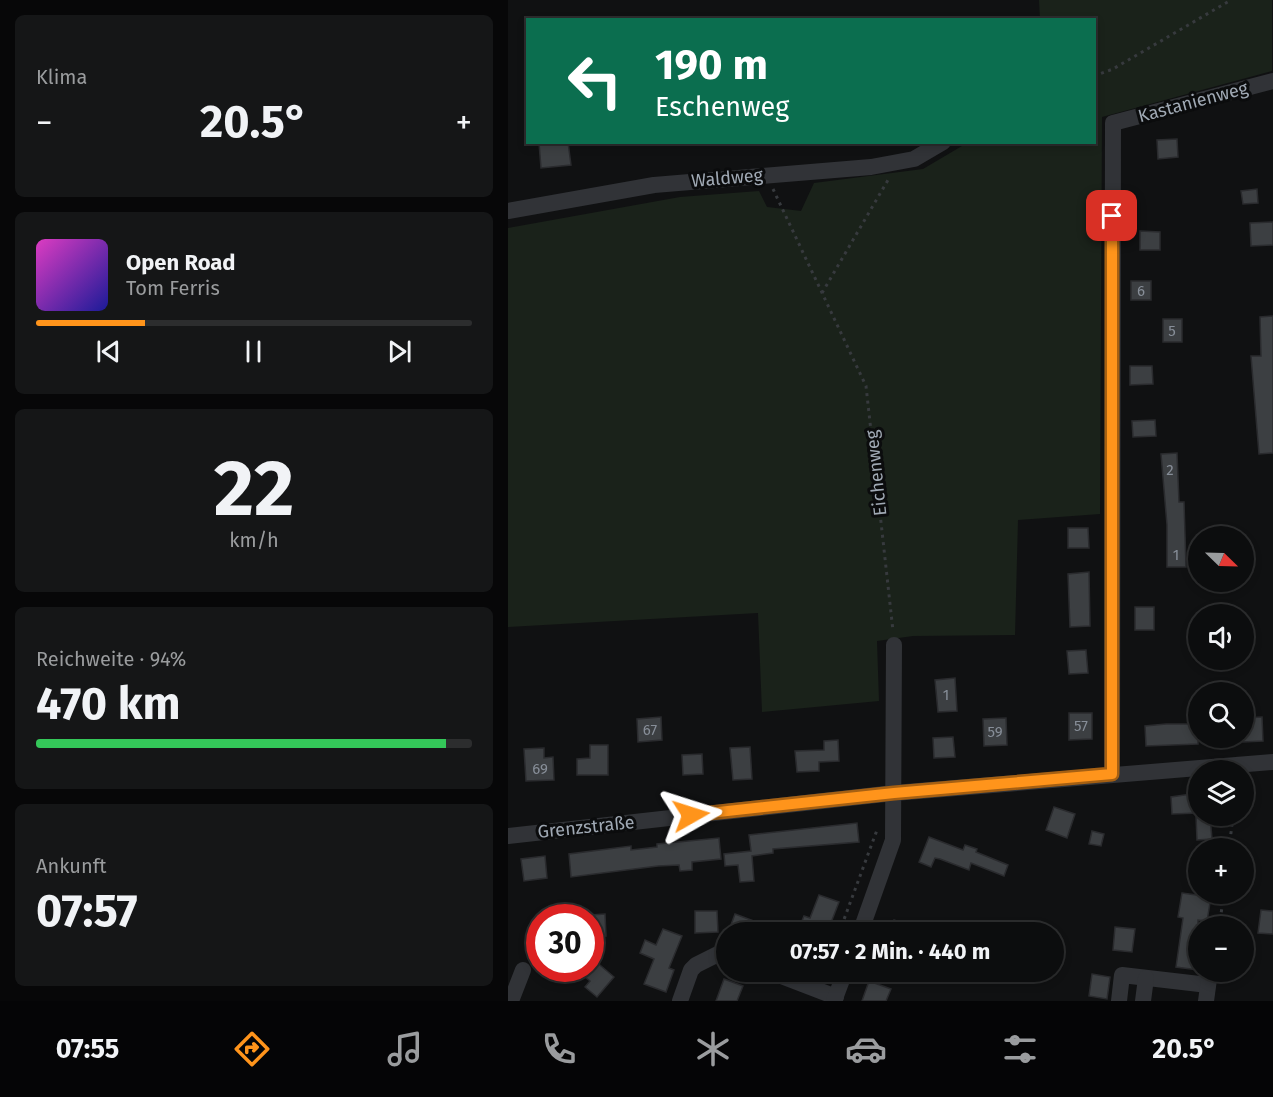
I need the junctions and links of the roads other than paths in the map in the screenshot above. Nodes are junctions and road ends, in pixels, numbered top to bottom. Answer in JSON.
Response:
{"nodes":[{"id":1,"x":1273,"y":81,"type":"edge"},
{"id":2,"x":940,"y":144,"type":"edge"},
{"id":3,"x":508,"y":211,"type":"edge"},
{"id":4,"x":894,"y":645,"type":"road end"},
{"id":5,"x":1273,"y":762,"type":"edge"},
{"id":6,"x":1112,"y":774,"type":"junction"},
{"id":7,"x":894,"y":793,"type":"junction"},
{"id":8,"x":508,"y":836,"type":"edge"},
{"id":9,"x":864,"y":922,"type":"edge"},
{"id":10,"x":716,"y":955,"type":"edge"},
{"id":11,"x":523,"y":970,"type":"dead end"},
{"id":12,"x":1146,"y":978,"type":"junction"},
{"id":13,"x":795,"y":982,"type":"edge"},
{"id":14,"x":841,"y":982,"type":"edge"},
{"id":15,"x":1208,"y":986,"type":"edge"},
{"id":16,"x":835,"y":999,"type":"edge"},
{"id":17,"x":511,"y":1001,"type":"edge"},
{"id":18,"x":680,"y":1001,"type":"edge"},
{"id":19,"x":1119,"y":1001,"type":"edge"},
{"id":20,"x":1143,"y":1001,"type":"edge"}],
"edges":[{"from":1,"to":6,"type":"street","name":"Kastanienweg"},
{"from":2,"to":3,"type":"street","name":"Waldweg"},
{"from":4,"to":7,"type":"street"},
{"from":5,"to":6,"type":"street","name":"Grenzstraße"},
{"from":6,"to":7,"type":"street","name":"Grenzstraße"},
{"from":7,"to":8,"type":"street","name":"Grenzstraße"},
{"from":7,"to":9,"type":"street"},
{"from":10,"to":18,"type":"street"},
{"from":11,"to":17,"type":"street"},
{"from":12,"to":15,"type":"street"},
{"from":12,"to":19,"type":"street"},
{"from":12,"to":20,"type":"street"},
{"from":13,"to":16,"type":"street"},
{"from":14,"to":16,"type":"street"}]}
